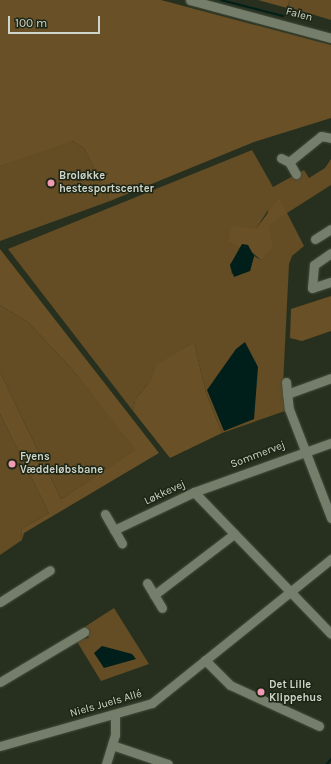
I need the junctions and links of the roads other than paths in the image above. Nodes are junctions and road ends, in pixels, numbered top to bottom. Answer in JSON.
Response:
{"nodes":[{"id":1,"x":190,"y":0,"type":"edge"},
{"id":2,"x":331,"y":38,"type":"edge"},
{"id":3,"x":331,"y":138,"type":"edge"},
{"id":4,"x":296,"y":174,"type":"dead end"},
{"id":5,"x":331,"y":229,"type":"edge"},
{"id":6,"x":315,"y":239,"type":"dead end"},
{"id":7,"x":331,"y":253,"type":"edge"},
{"id":8,"x":331,"y":282,"type":"edge"},
{"id":9,"x":331,"y":378,"type":"edge"},
{"id":10,"x":286,"y":382,"type":"dead end"},
{"id":11,"x":287,"y":394,"type":"junction"},
{"id":12,"x":331,"y":443,"type":"edge"},
{"id":13,"x":304,"y":451,"type":"junction"},
{"id":14,"x":194,"y":492,"type":"junction"},
{"id":15,"x":104,"y":514,"type":"dead end"},
{"id":16,"x":331,"y":518,"type":"edge"},
{"id":17,"x":114,"y":530,"type":"junction"},
{"id":18,"x":234,"y":534,"type":"junction"},
{"id":19,"x":122,"y":543,"type":"dead end"},
{"id":20,"x":331,"y":559,"type":"edge"},
{"id":21,"x":50,"y":570,"type":"dead end"},
{"id":22,"x":147,"y":583,"type":"dead end"},
{"id":23,"x":288,"y":590,"type":"junction"},
{"id":24,"x":154,"y":595,"type":"junction"},
{"id":25,"x":0,"y":602,"type":"edge"},
{"id":26,"x":162,"y":608,"type":"dead end"},
{"id":27,"x":84,"y":632,"type":"dead end"},
{"id":28,"x":331,"y":634,"type":"edge"},
{"id":29,"x":205,"y":660,"type":"junction"},
{"id":30,"x":0,"y":682,"type":"edge"},
{"id":31,"x":128,"y":711,"type":"junction"},
{"id":32,"x":115,"y":714,"type":"junction"},
{"id":33,"x":319,"y":726,"type":"dead end"},
{"id":34,"x":116,"y":736,"type":"junction"},
{"id":35,"x":112,"y":745,"type":"junction"},
{"id":36,"x":0,"y":746,"type":"edge"},
{"id":37,"x":106,"y":764,"type":"edge"},
{"id":38,"x":168,"y":764,"type":"edge"}],
"edges":[{"from":1,"to":2,"type":"street","name":"Falen"},
{"from":3,"to":4,"type":"street"},
{"from":5,"to":6,"type":"street"},
{"from":7,"to":8,"type":"street"},
{"from":9,"to":11,"type":"street"},
{"from":10,"to":11,"type":"street"},
{"from":11,"to":13,"type":"street"},
{"from":12,"to":13,"type":"street","name":"Sommervej"},
{"from":13,"to":14,"type":"street","name":"Sommervej"},
{"from":13,"to":16,"type":"street"},
{"from":14,"to":17,"type":"street","name":"Løkkevej"},
{"from":14,"to":18,"type":"street","name":"Løkkevej"},
{"from":15,"to":17,"type":"street"},
{"from":17,"to":19,"type":"street"},
{"from":18,"to":23,"type":"street","name":"Løkkevej"},
{"from":18,"to":24,"type":"street"},
{"from":20,"to":23,"type":"street","name":"Niels Juels Allé"},
{"from":21,"to":25,"type":"street"},
{"from":22,"to":24,"type":"street"},
{"from":23,"to":28,"type":"street","name":"Løkkevej"},
{"from":23,"to":29,"type":"street","name":"Niels Juels Allé"},
{"from":24,"to":26,"type":"street"},
{"from":27,"to":30,"type":"street"},
{"from":29,"to":31,"type":"street","name":"Niels Juels Allé"},
{"from":29,"to":33,"type":"street"},
{"from":31,"to":32,"type":"street","name":"Niels Juels Allé"},
{"from":31,"to":34,"type":"street"},
{"from":32,"to":34,"type":"street"},
{"from":32,"to":36,"type":"street","name":"Niels Juels Allé"},
{"from":34,"to":35,"type":"street"},
{"from":35,"to":37,"type":"street"},
{"from":35,"to":38,"type":"street"}]}
